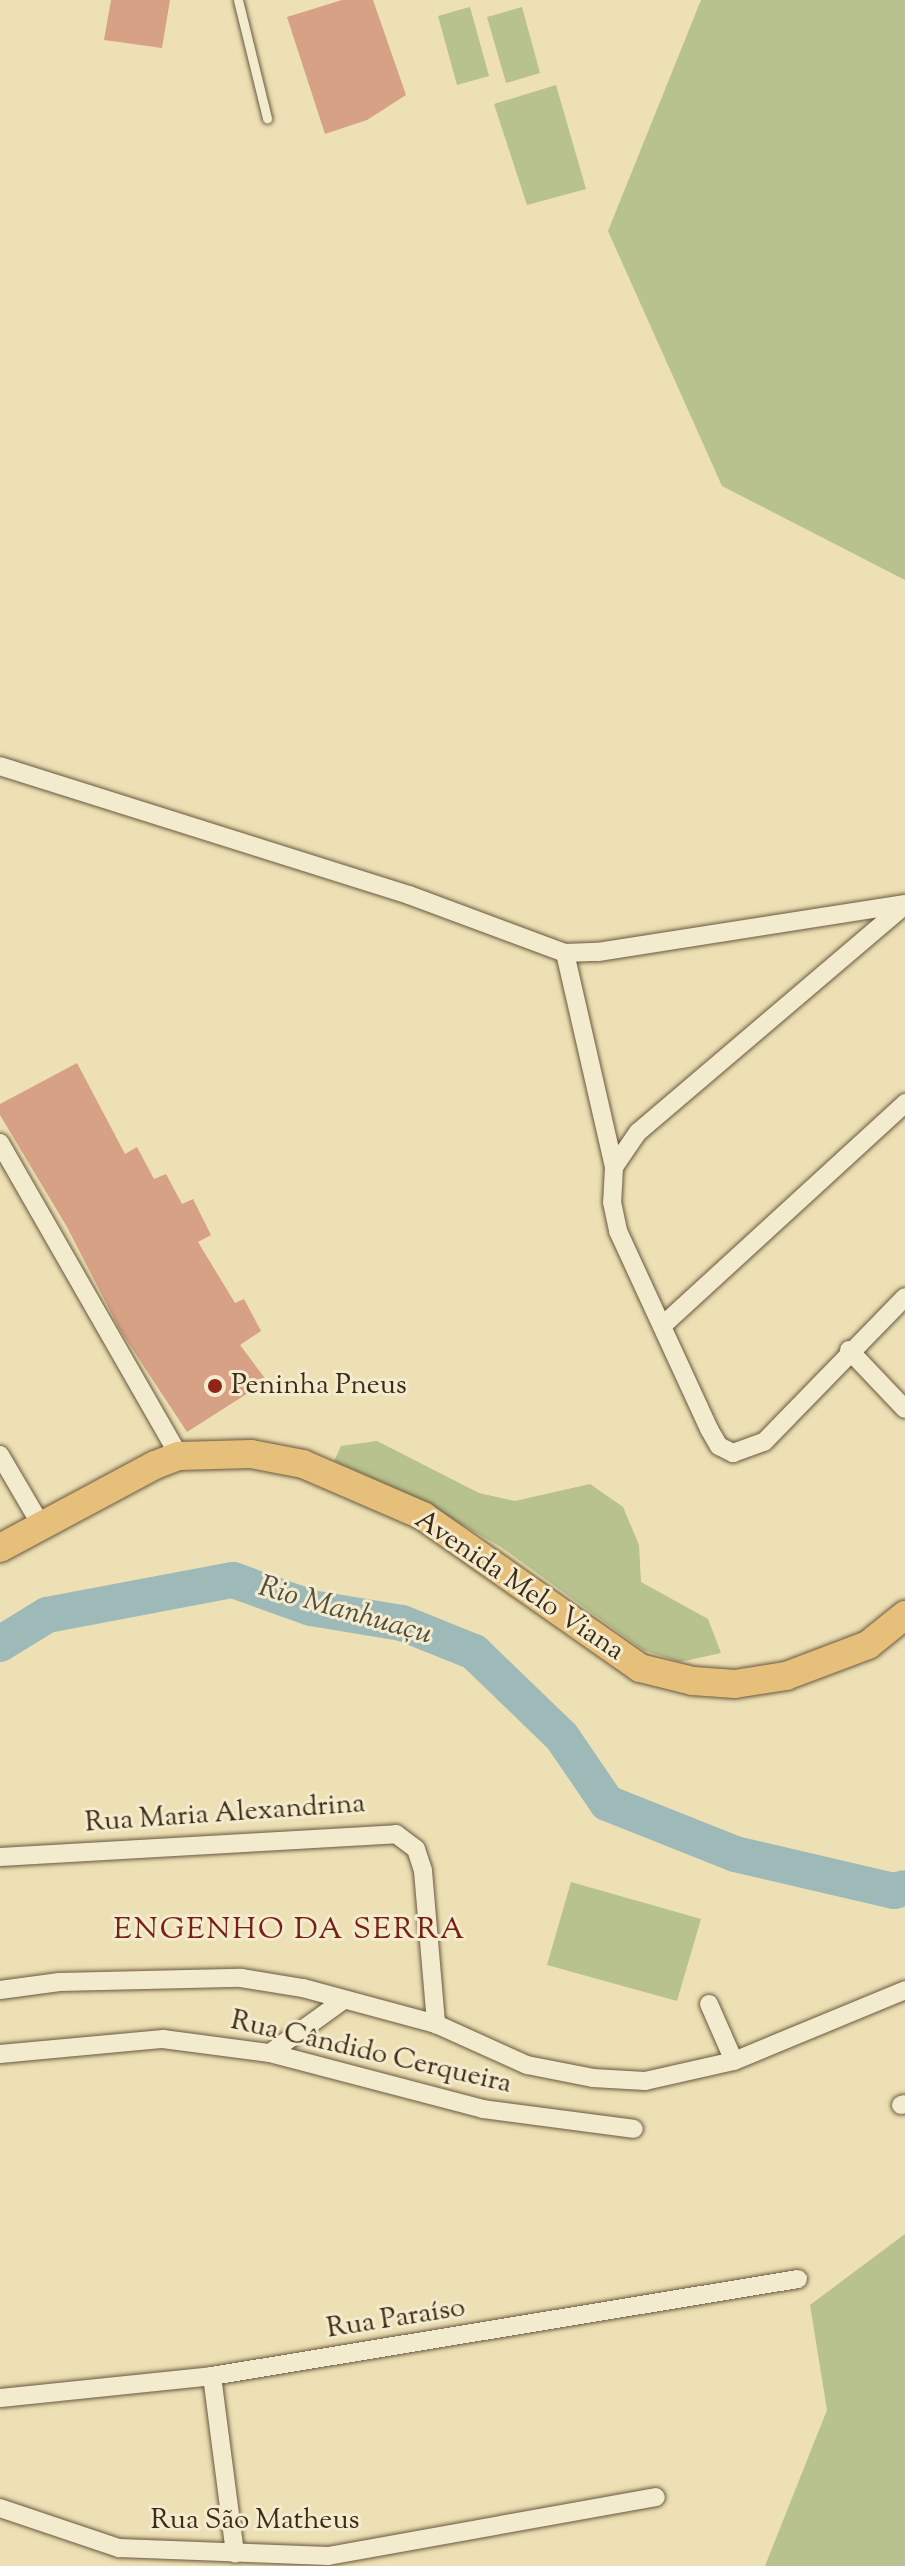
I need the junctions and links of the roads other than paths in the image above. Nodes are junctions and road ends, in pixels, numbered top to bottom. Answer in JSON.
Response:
{"nodes":[{"id":1,"x":238,"y":0,"type":"edge"},
{"id":2,"x":267,"y":118,"type":"dead end"},
{"id":3,"x":0,"y":766,"type":"edge"},
{"id":4,"x":905,"y":904,"type":"edge"},
{"id":5,"x":565,"y":953,"type":"junction"},
{"id":6,"x":905,"y":1103,"type":"edge"},
{"id":7,"x":0,"y":1143,"type":"edge"},
{"id":8,"x":614,"y":1167,"type":"junction"},
{"id":9,"x":905,"y":1297,"type":"edge"},
{"id":10,"x":662,"y":1326,"type":"junction"},
{"id":11,"x":849,"y":1350,"type":"junction"},
{"id":12,"x":905,"y":1409,"type":"edge"},
{"id":13,"x":0,"y":1455,"type":"edge"},
{"id":14,"x":179,"y":1456,"type":"junction"},
{"id":15,"x":41,"y":1525,"type":"junction"},
{"id":16,"x":0,"y":1548,"type":"edge"},
{"id":17,"x":905,"y":1615,"type":"edge"},
{"id":18,"x":0,"y":1857,"type":"edge"},
{"id":19,"x":0,"y":1990,"type":"edge"},
{"id":20,"x":905,"y":1990,"type":"edge"},
{"id":21,"x":342,"y":2001,"type":"junction"},
{"id":22,"x":709,"y":2004,"type":"dead end"},
{"id":23,"x":436,"y":2024,"type":"junction"},
{"id":24,"x":270,"y":2053,"type":"junction"},
{"id":25,"x":0,"y":2054,"type":"edge"},
{"id":26,"x":734,"y":2061,"type":"junction"},
{"id":27,"x":634,"y":2129,"type":"dead end"},
{"id":28,"x":798,"y":2279,"type":"dead end"},
{"id":29,"x":212,"y":2376,"type":"junction"},
{"id":30,"x":0,"y":2398,"type":"edge"},
{"id":31,"x":656,"y":2497,"type":"dead end"},
{"id":32,"x":0,"y":2508,"type":"edge"},
{"id":33,"x":235,"y":2554,"type":"junction"}],
"edges":[{"from":1,"to":2,"type":"lane"},
{"from":3,"to":5,"type":"street"},
{"from":4,"to":5,"type":"street"},
{"from":4,"to":8,"type":"street"},
{"from":5,"to":8,"type":"street"},
{"from":6,"to":10,"type":"street"},
{"from":7,"to":14,"type":"street"},
{"from":8,"to":10,"type":"street"},
{"from":9,"to":11,"type":"street"},
{"from":10,"to":11,"type":"street"},
{"from":11,"to":12,"type":"street"},
{"from":13,"to":15,"type":"street"},
{"from":14,"to":15,"type":"main road","name":"Avenida Melo Viana"},
{"from":14,"to":17,"type":"main road","name":"Avenida Melo Viana"},
{"from":15,"to":16,"type":"main road","name":"Avenida Melo Viana"},
{"from":18,"to":23,"type":"street","name":"Rua Maria Alexandrina"},
{"from":19,"to":21,"type":"street"},
{"from":20,"to":26,"type":"street"},
{"from":21,"to":23,"type":"street"},
{"from":21,"to":24,"type":"street"},
{"from":22,"to":26,"type":"street"},
{"from":23,"to":26,"type":"street"},
{"from":24,"to":25,"type":"street","name":"Rua Cândido Cerqueira"},
{"from":24,"to":27,"type":"street","name":"Rua Cândido Cerqueira"},
{"from":28,"to":29,"type":"street","name":"Rua Paraíso"},
{"from":29,"to":30,"type":"street","name":"Rua Paraíso"},
{"from":29,"to":33,"type":"street"},
{"from":31,"to":33,"type":"street","name":"Rua São Matheus"},
{"from":32,"to":33,"type":"street","name":"Rua São Matheus"}]}
